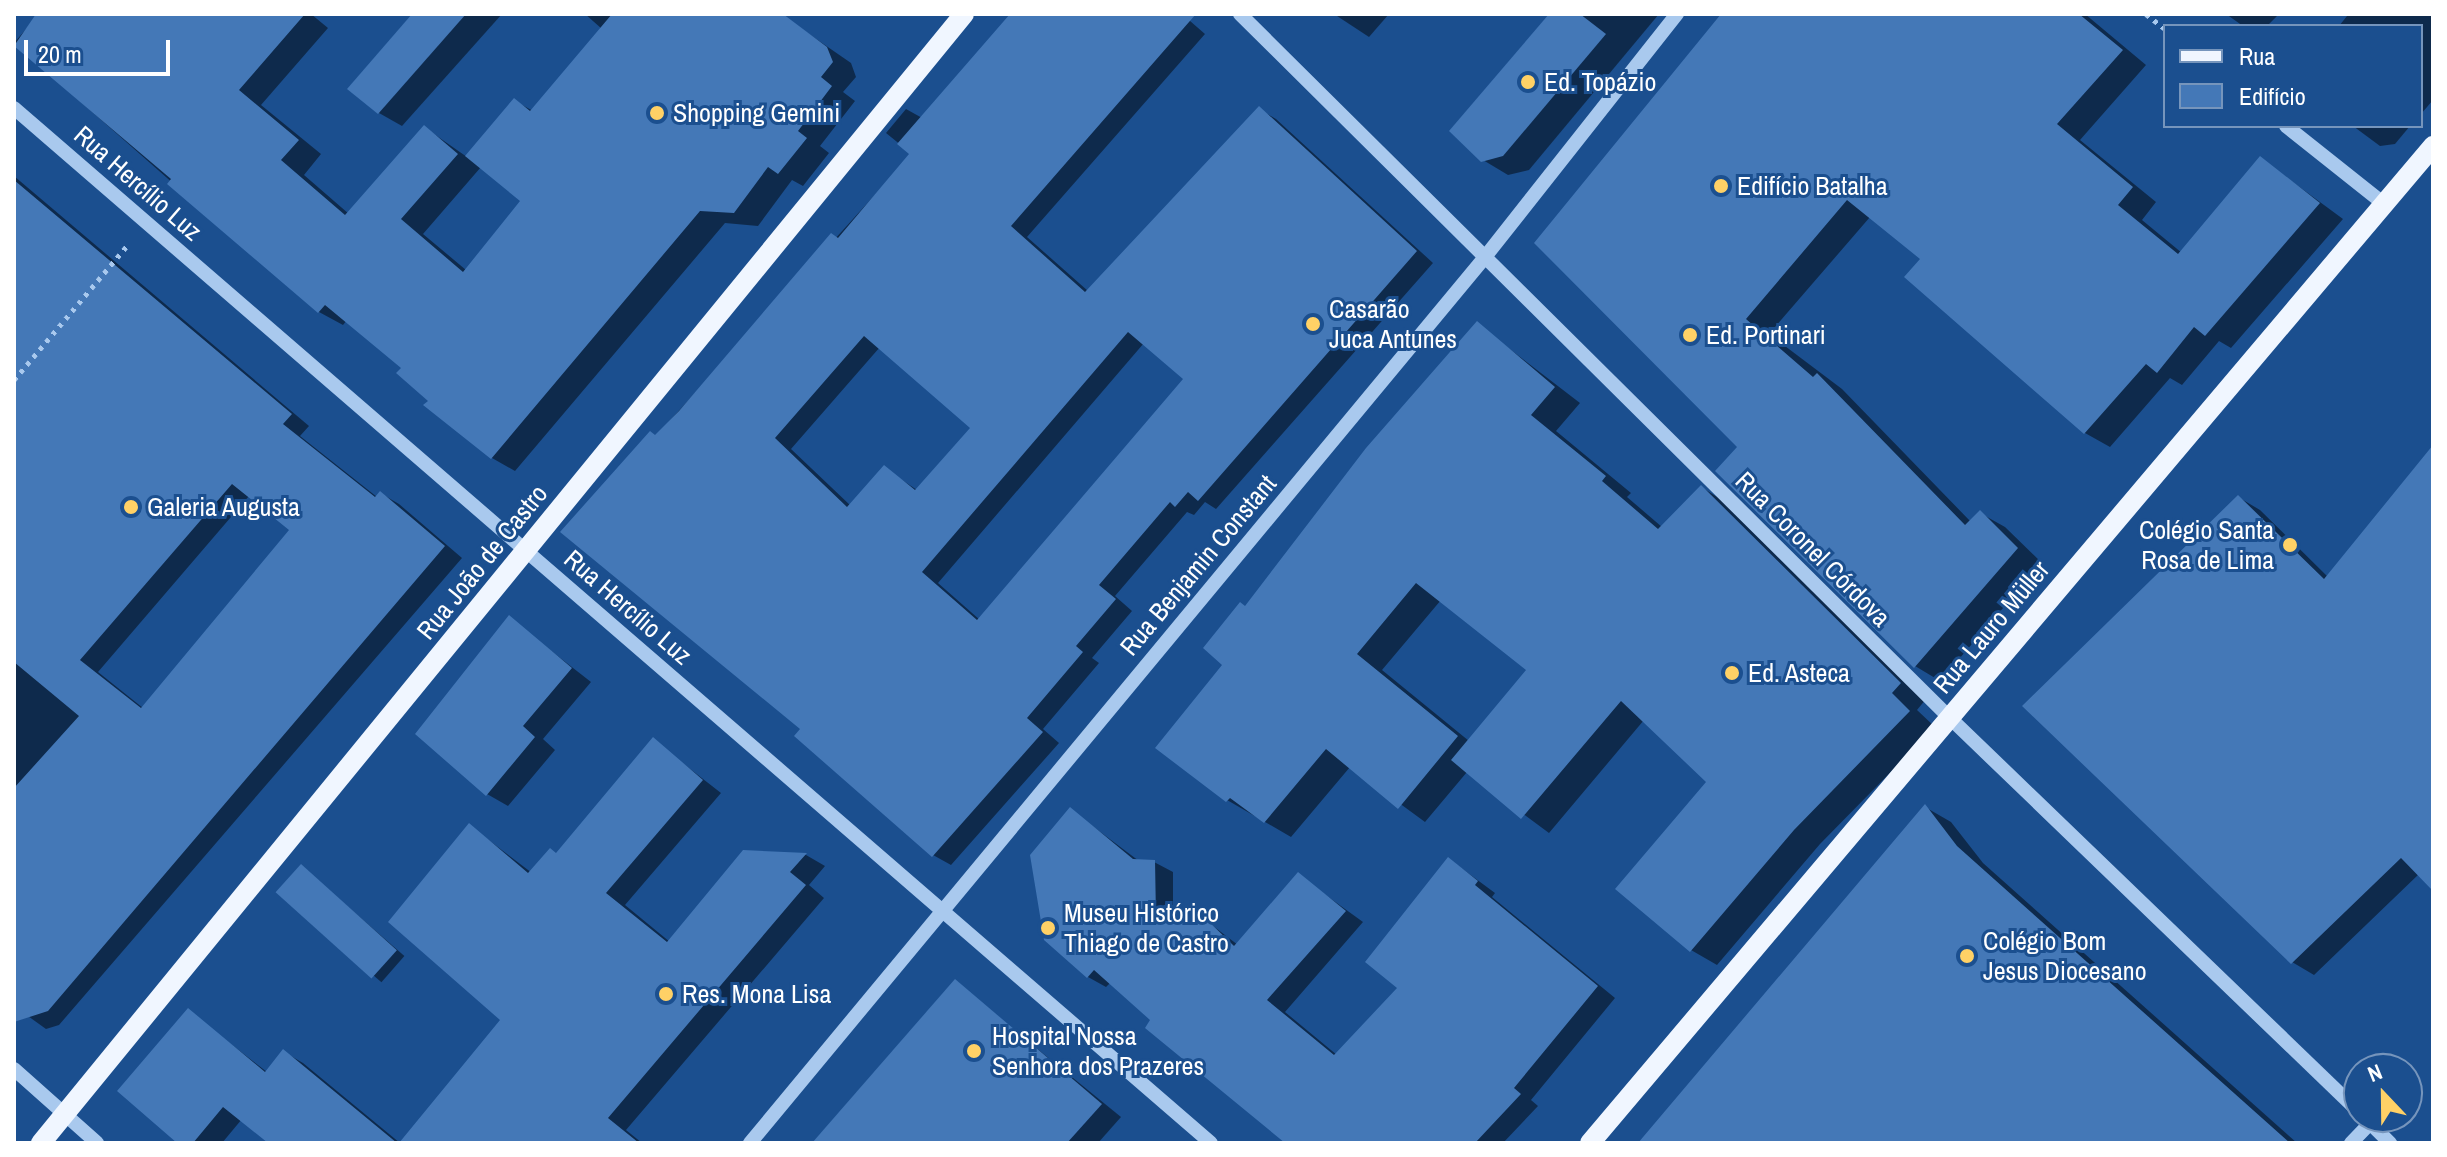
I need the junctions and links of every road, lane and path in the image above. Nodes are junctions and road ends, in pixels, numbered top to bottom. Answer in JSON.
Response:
{"nodes":[{"id":1,"x":964,"y":14,"type":"edge"},
{"id":2,"x":1240,"y":14,"type":"edge"},
{"id":3,"x":1677,"y":14,"type":"edge"},
{"id":4,"x":2146,"y":14,"type":"edge"},
{"id":5,"x":2163,"y":27,"type":"edge"},
{"id":6,"x":14,"y":108,"type":"edge"},
{"id":7,"x":2289,"y":128,"type":"edge"},
{"id":8,"x":2433,"y":146,"type":"edge"},
{"id":9,"x":2384,"y":204,"type":"junction"},
{"id":10,"x":147,"y":223,"type":"junction"},
{"id":11,"x":1485,"y":257,"type":"junction"},
{"id":12,"x":14,"y":380,"type":"edge"},
{"id":13,"x":526,"y":550,"type":"junction"},
{"id":14,"x":1949,"y":717,"type":"junction"},
{"id":15,"x":942,"y":910,"type":"junction"},
{"id":16,"x":14,"y":1069,"type":"edge"},
{"id":17,"x":2343,"y":1098,"type":"edge"},
{"id":18,"x":65,"y":1114,"type":"junction"},
{"id":19,"x":41,"y":1143,"type":"edge"},
{"id":20,"x":97,"y":1143,"type":"edge"},
{"id":21,"x":750,"y":1143,"type":"edge"},
{"id":22,"x":1211,"y":1143,"type":"edge"},
{"id":23,"x":1590,"y":1143,"type":"edge"}],
"edges":[{"from":1,"to":13,"type":"main road","name":"Rua João de Castro"},
{"from":2,"to":11,"type":"street","name":"Rua Coronel Córdova"},
{"from":3,"to":11,"type":"street","name":"Rua Benjamin Constant"},
{"from":4,"to":5,"type":"path"},
{"from":6,"to":10,"type":"street","name":"Rua Hercílio Luz"},
{"from":7,"to":9,"type":"street"},
{"from":8,"to":9,"type":"main road","name":"Rua Lauro Müller"},
{"from":9,"to":14,"type":"main road","name":"Rua Lauro Müller"},
{"from":10,"to":12,"type":"path"},
{"from":10,"to":13,"type":"street","name":"Rua Hercílio Luz"},
{"from":11,"to":14,"type":"street","name":"Rua Coronel Córdova"},
{"from":11,"to":15,"type":"street","name":"Rua Benjamin Constant"},
{"from":13,"to":15,"type":"street","name":"Rua Hercílio Luz"},
{"from":13,"to":18,"type":"main road","name":"Rua João de Castro"},
{"from":14,"to":17,"type":"street","name":"Rua Coronel Córdova"},
{"from":14,"to":23,"type":"main road","name":"Rua Lauro Müller"},
{"from":15,"to":21,"type":"street","name":"Rua Benjamin Constant"},
{"from":15,"to":22,"type":"street","name":"Rua Hercílio Luz"},
{"from":16,"to":18,"type":"street"},
{"from":18,"to":19,"type":"main road","name":"Rua João de Castro"},
{"from":18,"to":20,"type":"street"}]}
